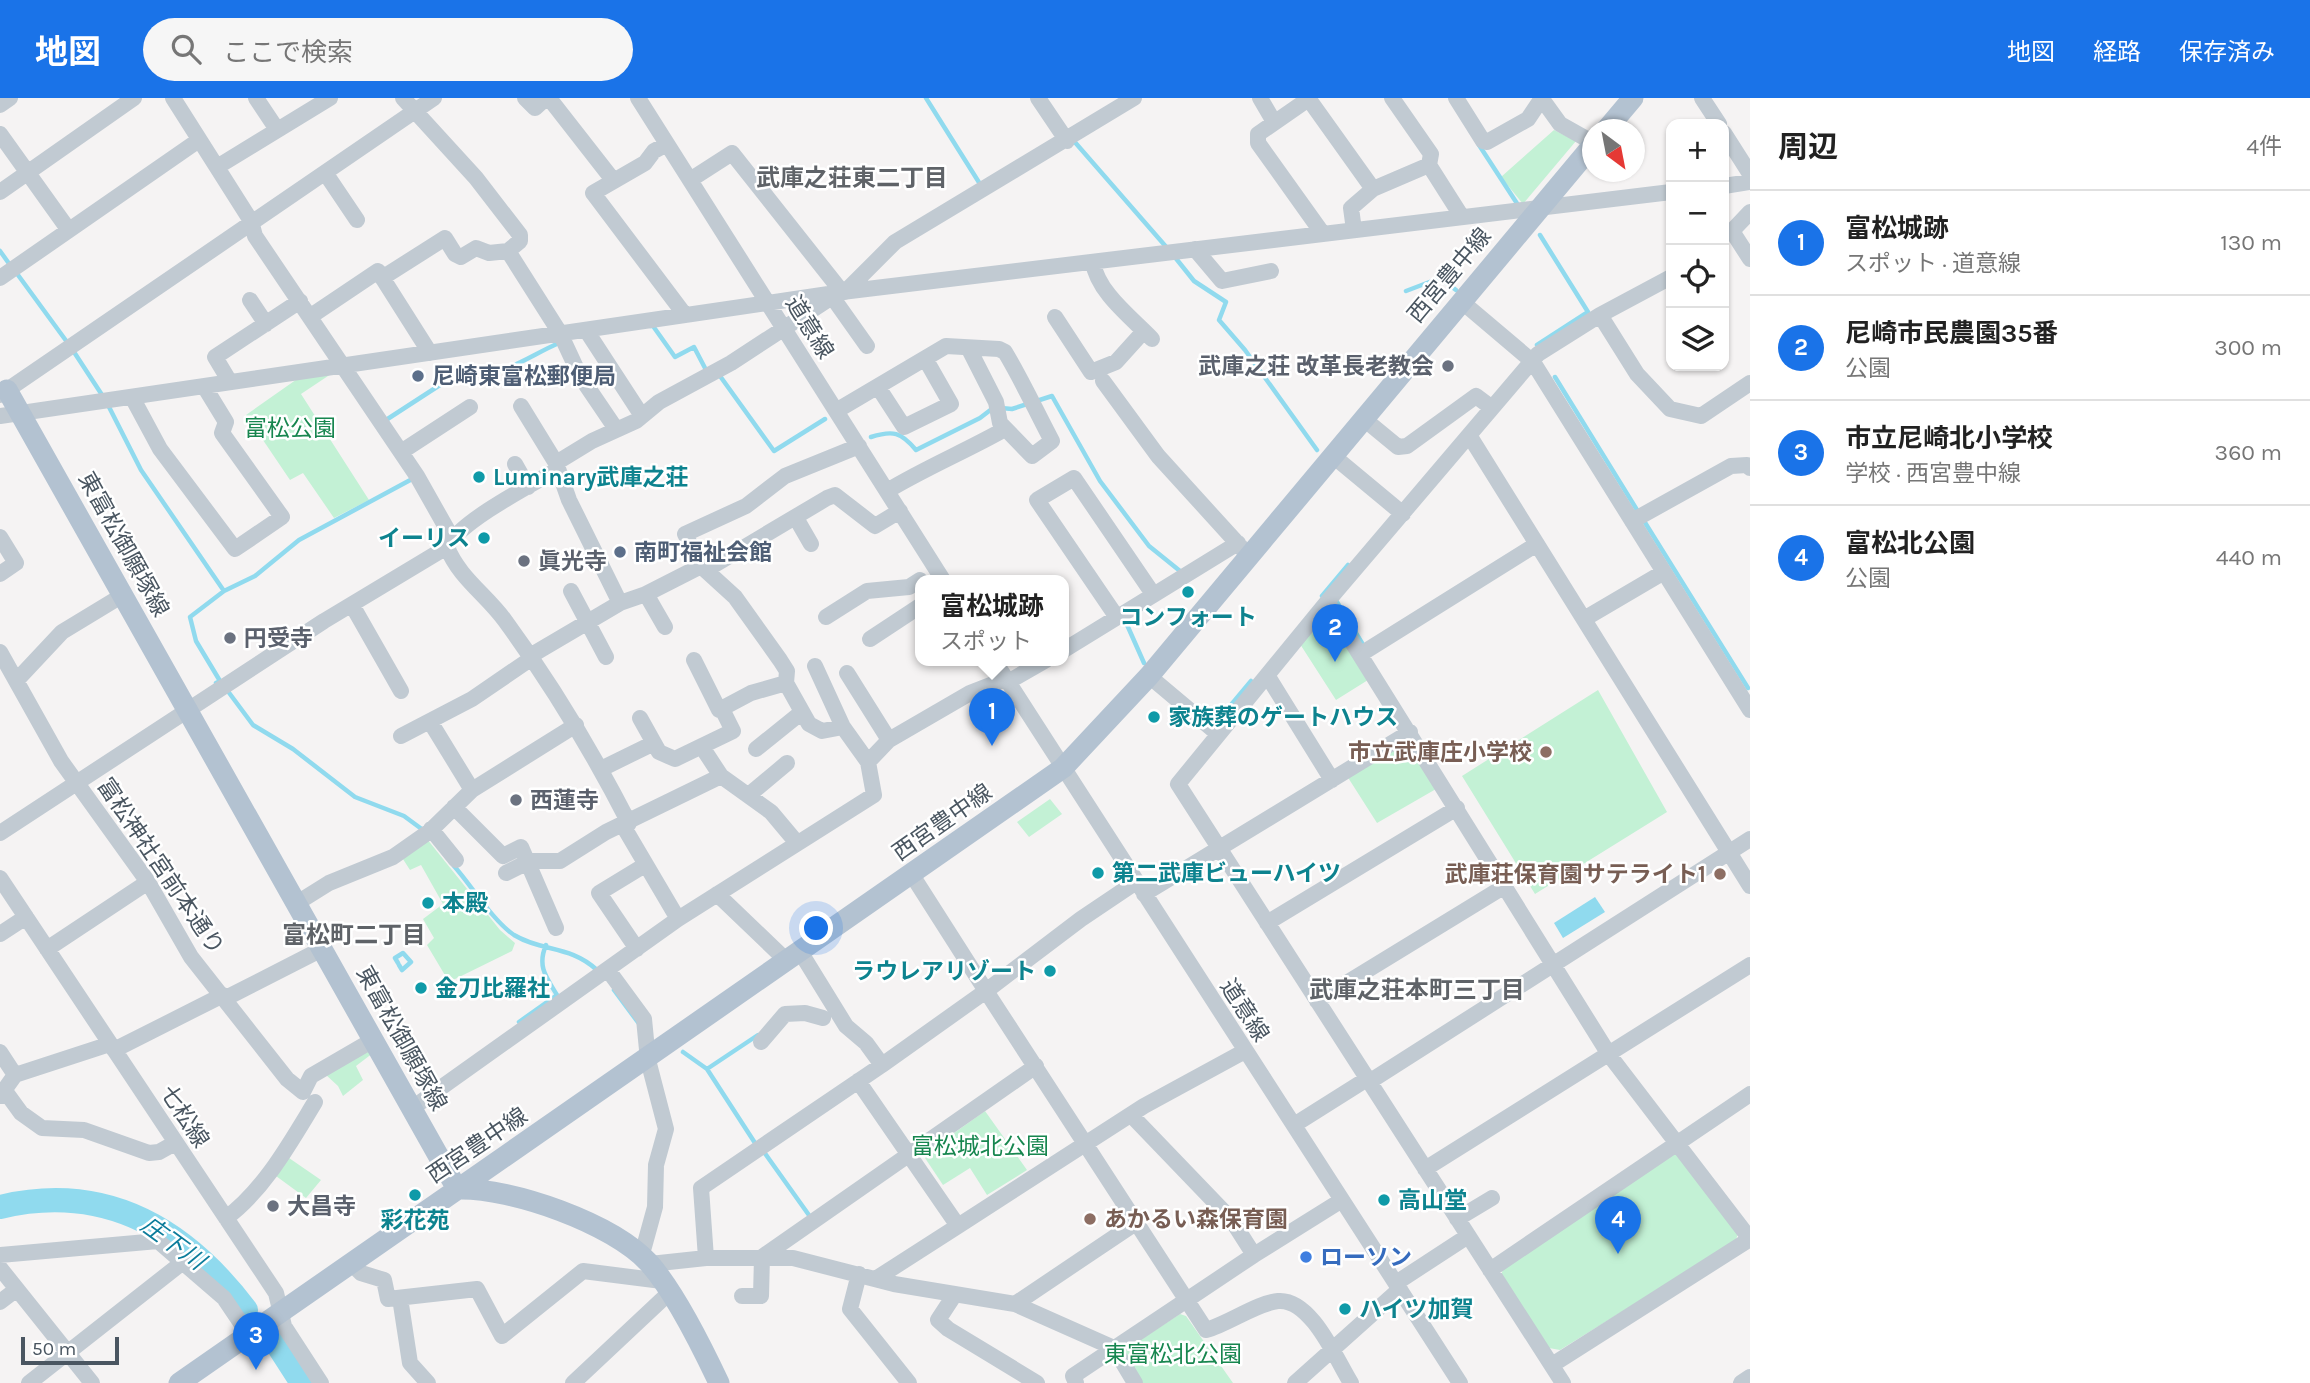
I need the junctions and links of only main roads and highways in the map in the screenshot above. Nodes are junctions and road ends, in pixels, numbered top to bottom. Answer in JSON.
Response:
{"nodes":[{"id":1,"x":1633,"y":98,"type":"edge"},
{"id":2,"x":1615,"y":119,"type":"edge"},
{"id":3,"x":1582,"y":156,"type":"edge"},
{"id":4,"x":3,"y":393,"type":"edge"},
{"id":5,"x":459,"y":1189,"type":"junction"},
{"id":6,"x":179,"y":1383,"type":"edge"},
{"id":7,"x":719,"y":1383,"type":"edge"}],
"edges":[{"from":1,"to":2,"type":"main road"},
{"from":3,"to":5,"type":"main road","name":"西宮豊中線"},
{"from":4,"to":5,"type":"main road","name":"東富松御願塚線"},
{"from":5,"to":6,"type":"main road","name":"西宮豊中線"},
{"from":5,"to":7,"type":"main road"}]}
